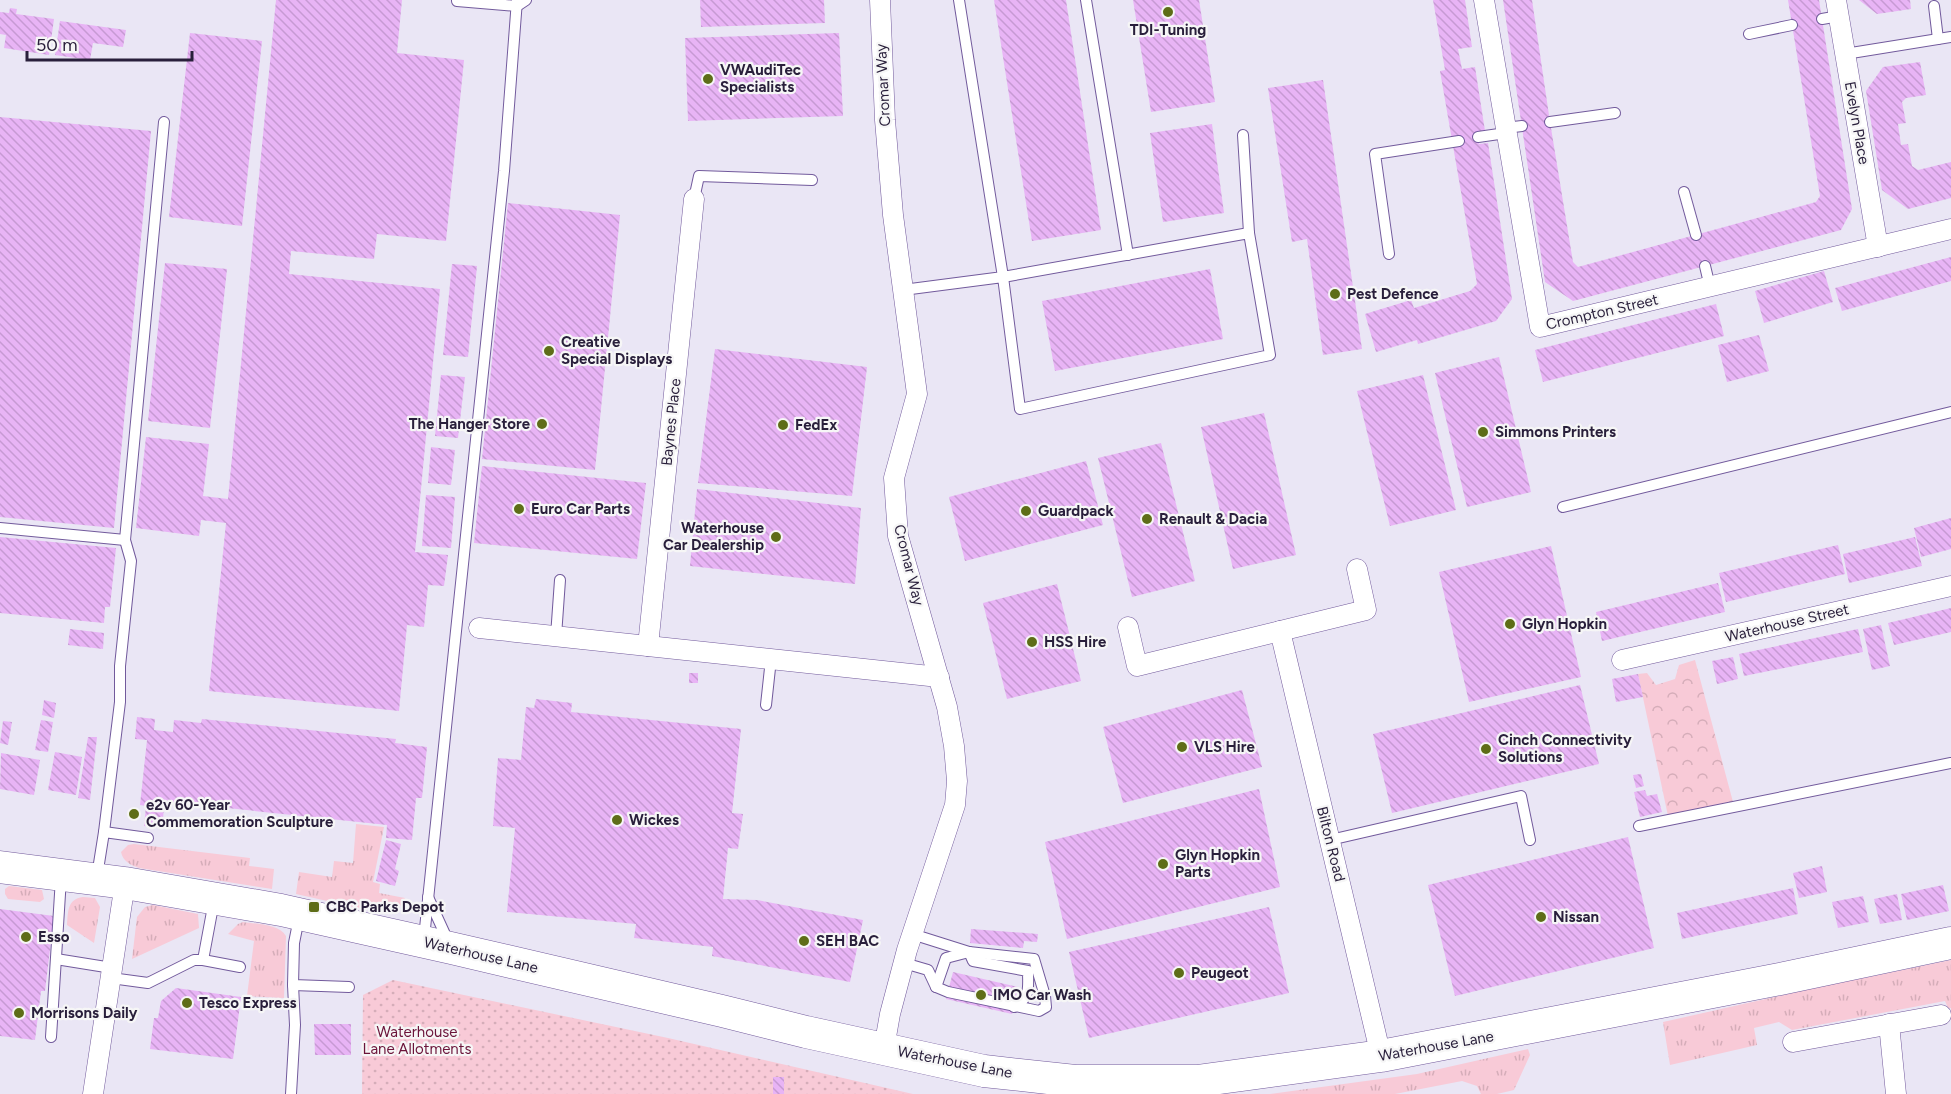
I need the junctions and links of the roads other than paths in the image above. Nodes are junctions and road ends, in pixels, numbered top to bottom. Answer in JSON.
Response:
{"nodes":[{"id":1,"x":880,"y":0,"type":"edge"},
{"id":2,"x":959,"y":0,"type":"edge"},
{"id":3,"x":1086,"y":0,"type":"edge"},
{"id":4,"x":1484,"y":0,"type":"edge"},
{"id":5,"x":457,"y":1,"type":"edge"},
{"id":6,"x":520,"y":2,"type":"edge"},
{"id":7,"x":1934,"y":6,"type":"dead end"},
{"id":8,"x":1832,"y":12,"type":"edge"},
{"id":9,"x":1792,"y":25,"type":"dead end"},
{"id":10,"x":1749,"y":34,"type":"dead end"},
{"id":11,"x":1951,"y":37,"type":"edge"},
{"id":12,"x":1938,"y":39,"type":"junction"},
{"id":13,"x":1845,"y":54,"type":"junction"},
{"id":14,"x":1615,"y":113,"type":"dead end"},
{"id":15,"x":164,"y":122,"type":"dead end"},
{"id":16,"x":1550,"y":122,"type":"dead end"},
{"id":17,"x":1511,"y":129,"type":"junction"},
{"id":18,"x":1243,"y":135,"type":"dead end"},
{"id":19,"x":1478,"y":137,"type":"dead end"},
{"id":20,"x":1459,"y":141,"type":"dead end"},
{"id":21,"x":812,"y":180,"type":"dead end"},
{"id":22,"x":1684,"y":192,"type":"dead end"},
{"id":23,"x":694,"y":199,"type":"joint"},
{"id":24,"x":1951,"y":230,"type":"edge"},
{"id":25,"x":1249,"y":233,"type":"junction"},
{"id":26,"x":1696,"y":235,"type":"dead end"},
{"id":27,"x":1878,"y":247,"type":"junction"},
{"id":28,"x":1389,"y":254,"type":"dead end"},
{"id":29,"x":1128,"y":255,"type":"junction"},
{"id":30,"x":1706,"y":266,"type":"dead end"},
{"id":31,"x":1003,"y":277,"type":"junction"},
{"id":32,"x":1710,"y":287,"type":"junction"},
{"id":33,"x":903,"y":290,"type":"junction"},
{"id":34,"x":1951,"y":412,"type":"edge"},
{"id":35,"x":1563,"y":507,"type":"dead end"},
{"id":36,"x":0,"y":528,"type":"edge"},
{"id":37,"x":125,"y":540,"type":"junction"},
{"id":38,"x":1356,"y":569,"type":"dead end"},
{"id":39,"x":560,"y":580,"type":"dead end"},
{"id":40,"x":1951,"y":586,"type":"edge"},
{"id":41,"x":1128,"y":627,"type":"dead end"},
{"id":42,"x":479,"y":628,"type":"dead end"},
{"id":43,"x":1280,"y":631,"type":"junction"},
{"id":44,"x":556,"y":636,"type":"junction"},
{"id":45,"x":648,"y":646,"type":"junction"},
{"id":46,"x":771,"y":659,"type":"junction"},
{"id":47,"x":1622,"y":660,"type":"dead end"},
{"id":48,"x":939,"y":677,"type":"junction"},
{"id":49,"x":766,"y":705,"type":"dead end"},
{"id":50,"x":1951,"y":763,"type":"edge"},
{"id":51,"x":1639,"y":826,"type":"dead end"},
{"id":52,"x":104,"y":832,"type":"junction"},
{"id":53,"x":148,"y":838,"type":"dead end"},
{"id":54,"x":1330,"y":840,"type":"junction"},
{"id":55,"x":1530,"y":840,"type":"dead end"},
{"id":56,"x":0,"y":867,"type":"edge"},
{"id":57,"x":62,"y":875,"type":"junction"},
{"id":58,"x":111,"y":881,"type":"junction"},
{"id":59,"x":214,"y":897,"type":"junction"},
{"id":60,"x":428,"y":897,"type":"junction"},
{"id":61,"x":300,"y":914,"type":"junction"},
{"id":62,"x":912,"y":934,"type":"junction"},
{"id":63,"x":1951,"y":943,"type":"edge"},
{"id":64,"x":437,"y":944,"type":"junction"},
{"id":65,"x":969,"y":952,"type":"junction"},
{"id":66,"x":54,"y":954,"type":"junction"},
{"id":67,"x":203,"y":960,"type":"junction"},
{"id":68,"x":904,"y":963,"type":"junction"},
{"id":69,"x":240,"y":967,"type":"dead end"},
{"id":70,"x":111,"y":973,"type":"junction"},
{"id":71,"x":293,"y":985,"type":"junction"},
{"id":72,"x":349,"y":987,"type":"dead end"},
{"id":73,"x":936,"y":987,"type":"junction"},
{"id":74,"x":1014,"y":1007,"type":"junction"},
{"id":75,"x":1941,"y":1015,"type":"dead end"},
{"id":76,"x":1889,"y":1024,"type":"junction"},
{"id":77,"x":51,"y":1037,"type":"dead end"},
{"id":78,"x":1793,"y":1042,"type":"dead end"},
{"id":79,"x":884,"y":1048,"type":"junction"},
{"id":80,"x":1382,"y":1056,"type":"junction"},
{"id":81,"x":1198,"y":1088,"type":"edge"},
{"id":82,"x":93,"y":1094,"type":"edge"},
{"id":83,"x":291,"y":1094,"type":"edge"},
{"id":84,"x":1896,"y":1094,"type":"edge"}],
"edges":[{"from":1,"to":33,"type":"street","name":"Cromar Way"},
{"from":2,"to":31,"type":"lane"},
{"from":3,"to":29,"type":"lane"},
{"from":4,"to":17,"type":"street","name":"Crompton Street"},
{"from":5,"to":6,"type":"lane"},
{"from":6,"to":60,"type":"lane"},
{"from":7,"to":12,"type":"lane"},
{"from":8,"to":13,"type":"street","name":"Evelyn Place"},
{"from":9,"to":10,"type":"lane"},
{"from":11,"to":12,"type":"lane"},
{"from":12,"to":13,"type":"lane"},
{"from":13,"to":27,"type":"street","name":"Evelyn Place"},
{"from":14,"to":16,"type":"lane"},
{"from":15,"to":37,"type":"lane"},
{"from":17,"to":19,"type":"lane"},
{"from":17,"to":32,"type":"street","name":"Crompton Street"},
{"from":18,"to":25,"type":"lane"},
{"from":20,"to":28,"type":"lane"},
{"from":21,"to":23,"type":"lane"},
{"from":22,"to":26,"type":"lane"},
{"from":23,"to":45,"type":"street","name":"Baynes Place"},
{"from":24,"to":27,"type":"street","name":"Crompton Street"},
{"from":25,"to":29,"type":"lane"},
{"from":25,"to":31,"type":"lane"},
{"from":27,"to":32,"type":"street","name":"Crompton Street"},
{"from":29,"to":31,"type":"lane"},
{"from":30,"to":32,"type":"lane"},
{"from":31,"to":33,"type":"lane"},
{"from":33,"to":48,"type":"street","name":"Cromar Way"},
{"from":34,"to":35,"type":"lane"},
{"from":36,"to":37,"type":"lane"},
{"from":37,"to":52,"type":"lane"},
{"from":38,"to":43,"type":"street"},
{"from":39,"to":44,"type":"lane"},
{"from":40,"to":47,"type":"street","name":"Waterhouse Street"},
{"from":41,"to":43,"type":"street"},
{"from":42,"to":44,"type":"street"},
{"from":43,"to":54,"type":"street","name":"Bilton Road"},
{"from":44,"to":45,"type":"street"},
{"from":45,"to":46,"type":"street"},
{"from":46,"to":48,"type":"street"},
{"from":46,"to":49,"type":"lane"},
{"from":48,"to":62,"type":"street","name":"Cromar Way"},
{"from":50,"to":51,"type":"lane"},
{"from":52,"to":53,"type":"lane"},
{"from":52,"to":58,"type":"lane"},
{"from":54,"to":55,"type":"lane"},
{"from":54,"to":80,"type":"street","name":"Bilton Road"},
{"from":56,"to":57,"type":"main road","name":"Waterhouse Lane"},
{"from":57,"to":58,"type":"main road","name":"Waterhouse Lane"},
{"from":57,"to":66,"type":"lane"},
{"from":58,"to":59,"type":"main road","name":"Waterhouse Lane"},
{"from":58,"to":70,"type":"street"},
{"from":59,"to":61,"type":"main road","name":"Waterhouse Lane"},
{"from":59,"to":67,"type":"lane"},
{"from":60,"to":64,"type":"lane"},
{"from":60,"to":64,"type":"lane"},
{"from":61,"to":64,"type":"main road","name":"Waterhouse Lane"},
{"from":61,"to":71,"type":"lane"},
{"from":62,"to":65,"type":"lane"},
{"from":62,"to":68,"type":"street","name":"Cromar Way"},
{"from":63,"to":80,"type":"main road","name":"Waterhouse Lane"},
{"from":64,"to":79,"type":"main road","name":"Waterhouse Lane"},
{"from":65,"to":73,"type":"lane"},
{"from":65,"to":74,"type":"lane"},
{"from":65,"to":74,"type":"lane"},
{"from":66,"to":70,"type":"lane"},
{"from":66,"to":77,"type":"lane"},
{"from":67,"to":69,"type":"lane"},
{"from":67,"to":70,"type":"lane"},
{"from":68,"to":73,"type":"lane"},
{"from":68,"to":79,"type":"street","name":"Cromar Way"},
{"from":70,"to":82,"type":"street"},
{"from":71,"to":72,"type":"lane"},
{"from":71,"to":83,"type":"lane"},
{"from":73,"to":74,"type":"lane"},
{"from":75,"to":76,"type":"street"},
{"from":76,"to":78,"type":"street"},
{"from":76,"to":84,"type":"street"},
{"from":79,"to":81,"type":"main road","name":"Waterhouse Lane"},
{"from":80,"to":81,"type":"main road","name":"Waterhouse Lane"}]}
